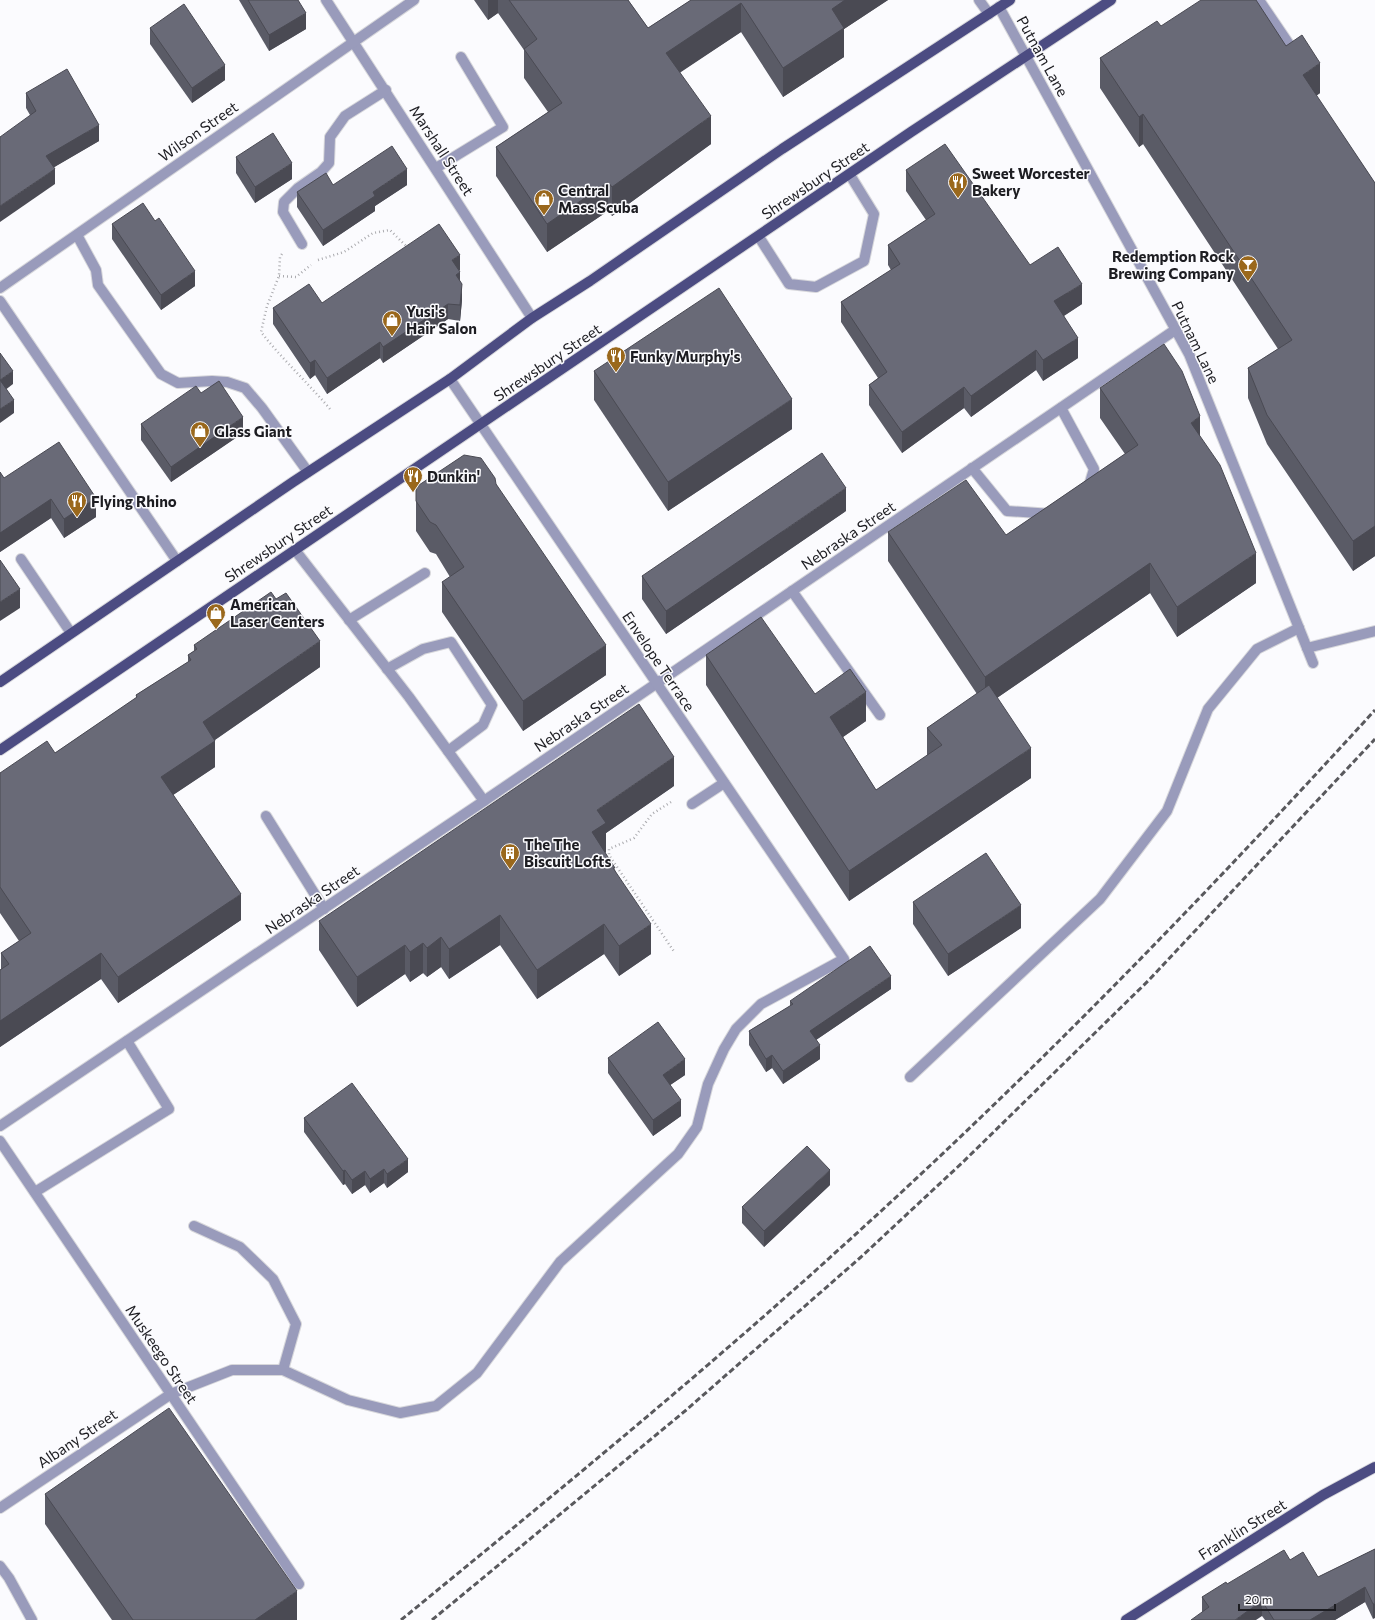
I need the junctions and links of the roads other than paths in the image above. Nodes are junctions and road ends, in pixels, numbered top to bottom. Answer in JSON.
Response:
{"nodes":[{"id":1,"x":326,"y":0,"type":"edge"},
{"id":2,"x":414,"y":0,"type":"edge"},
{"id":3,"x":979,"y":0,"type":"edge"},
{"id":4,"x":1010,"y":0,"type":"edge"},
{"id":5,"x":1111,"y":0,"type":"edge"},
{"id":6,"x":1259,"y":0,"type":"edge"},
{"id":7,"x":999,"y":7,"type":"junction"},
{"id":8,"x":989,"y":14,"type":"junction"},
{"id":9,"x":354,"y":40,"type":"junction"},
{"id":10,"x":1293,"y":50,"type":"edge"},
{"id":11,"x":1026,"y":56,"type":"junction"},
{"id":12,"x":461,"y":57,"type":"dead end"},
{"id":13,"x":386,"y":90,"type":"junction"},
{"id":14,"x":436,"y":168,"type":"junction"},
{"id":15,"x":850,"y":175,"type":"junction"},
{"id":16,"x":77,"y":234,"type":"junction"},
{"id":17,"x":759,"y":237,"type":"junction"},
{"id":18,"x":302,"y":244,"type":"dead end"},
{"id":19,"x":0,"y":288,"type":"edge"},
{"id":20,"x":0,"y":301,"type":"edge"},
{"id":21,"x":532,"y":318,"type":"junction"},
{"id":22,"x":1176,"y":330,"type":"junction"},
{"id":23,"x":450,"y":379,"type":"junction"},
{"id":24,"x":1061,"y":408,"type":"junction"},
{"id":25,"x":481,"y":425,"type":"junction"},
{"id":26,"x":972,"y":468,"type":"junction"},
{"id":27,"x":308,"y":472,"type":"junction"},
{"id":28,"x":1082,"y":493,"type":"edge"},
{"id":29,"x":1058,"y":510,"type":"edge"},
{"id":30,"x":295,"y":550,"type":"junction"},
{"id":31,"x":21,"y":559,"type":"dead end"},
{"id":32,"x":177,"y":560,"type":"junction"},
{"id":33,"x":425,"y":573,"type":"dead end"},
{"id":34,"x":792,"y":591,"type":"junction"},
{"id":35,"x":349,"y":620,"type":"junction"},
{"id":36,"x":1299,"y":628,"type":"junction"},
{"id":37,"x":1375,"y":631,"type":"edge"},
{"id":38,"x":71,"y":633,"type":"junction"},
{"id":39,"x":1307,"y":648,"type":"junction"},
{"id":40,"x":1313,"y":663,"type":"dead end"},
{"id":41,"x":387,"y":668,"type":"junction"},
{"id":42,"x":0,"y":682,"type":"edge"},
{"id":43,"x":657,"y":683,"type":"junction"},
{"id":44,"x":880,"y":715,"type":"dead end"},
{"id":45,"x":0,"y":750,"type":"edge"},
{"id":46,"x":448,"y":751,"type":"junction"},
{"id":47,"x":724,"y":782,"type":"junction"},
{"id":48,"x":484,"y":801,"type":"junction"},
{"id":49,"x":692,"y":804,"type":"dead end"},
{"id":50,"x":266,"y":816,"type":"dead end"},
{"id":51,"x":324,"y":909,"type":"junction"},
{"id":52,"x":127,"y":1041,"type":"junction"},
{"id":53,"x":910,"y":1077,"type":"dead end"},
{"id":54,"x":0,"y":1126,"type":"edge"},
{"id":55,"x":0,"y":1141,"type":"edge"},
{"id":56,"x":34,"y":1192,"type":"junction"},
{"id":57,"x":194,"y":1226,"type":"dead end"},
{"id":58,"x":283,"y":1370,"type":"junction"},
{"id":59,"x":171,"y":1394,"type":"junction"},
{"id":60,"x":1375,"y":1467,"type":"edge"},
{"id":61,"x":0,"y":1508,"type":"edge"},
{"id":62,"x":0,"y":1566,"type":"edge"},
{"id":63,"x":299,"y":1584,"type":"dead end"},
{"id":64,"x":32,"y":1620,"type":"edge"},
{"id":65,"x":1126,"y":1620,"type":"edge"}],
"edges":[{"from":1,"to":9,"type":"street","name":"Marshall Street"},
{"from":2,"to":9,"type":"street","name":"Wilson Street"},
{"from":3,"to":8,"type":"street"},
{"from":4,"to":7,"type":"main road"},
{"from":5,"to":11,"type":"main road","name":"Shrewsbury Street"},
{"from":6,"to":10,"type":"street"},
{"from":7,"to":8,"type":"main road"},
{"from":7,"to":11,"type":"street","name":"Putnam Lane"},
{"from":8,"to":21,"type":"main road"},
{"from":9,"to":13,"type":"street","name":"Marshall Street"},
{"from":9,"to":16,"type":"street","name":"Wilson Street"},
{"from":11,"to":15,"type":"main road","name":"Shrewsbury Street"},
{"from":11,"to":22,"type":"street","name":"Putnam Lane"},
{"from":12,"to":14,"type":"street"},
{"from":13,"to":14,"type":"street","name":"Marshall Street"},
{"from":13,"to":18,"type":"street"},
{"from":14,"to":21,"type":"street","name":"Marshall Street"},
{"from":15,"to":17,"type":"main road","name":"Shrewsbury Street"},
{"from":15,"to":17,"type":"street"},
{"from":16,"to":19,"type":"street","name":"Wilson Street"},
{"from":16,"to":27,"type":"street"},
{"from":17,"to":25,"type":"main road","name":"Shrewsbury Street"},
{"from":20,"to":32,"type":"street"},
{"from":21,"to":23,"type":"main road"},
{"from":22,"to":24,"type":"street","name":"Nebraska Street"},
{"from":22,"to":36,"type":"street","name":"Putnam Lane"},
{"from":23,"to":25,"type":"street","name":"Envelope Terrace"},
{"from":23,"to":27,"type":"main road"},
{"from":24,"to":26,"type":"street","name":"Nebraska Street"},
{"from":24,"to":28,"type":"street"},
{"from":25,"to":30,"type":"main road","name":"Shrewsbury Street"},
{"from":25,"to":43,"type":"street","name":"Envelope Terrace"},
{"from":26,"to":29,"type":"street"},
{"from":26,"to":34,"type":"street","name":"Nebraska Street"},
{"from":27,"to":32,"type":"main road"},
{"from":30,"to":35,"type":"street"},
{"from":30,"to":45,"type":"main road","name":"Shrewsbury Street"},
{"from":31,"to":38,"type":"street"},
{"from":32,"to":38,"type":"main road"},
{"from":33,"to":35,"type":"street"},
{"from":34,"to":43,"type":"street","name":"Nebraska Street"},
{"from":34,"to":44,"type":"street"},
{"from":35,"to":41,"type":"street"},
{"from":36,"to":39,"type":"street","name":"Putnam Lane"},
{"from":36,"to":53,"type":"street"},
{"from":37,"to":39,"type":"street"},
{"from":38,"to":42,"type":"main road"},
{"from":39,"to":40,"type":"street","name":"Putnam Lane"},
{"from":41,"to":46,"type":"street"},
{"from":41,"to":46,"type":"street"},
{"from":43,"to":47,"type":"street","name":"Envelope Terrace"},
{"from":43,"to":48,"type":"street","name":"Nebraska Street"},
{"from":46,"to":48,"type":"street"},
{"from":47,"to":49,"type":"street"},
{"from":47,"to":58,"type":"street","name":"Envelope Terrace"},
{"from":48,"to":51,"type":"street","name":"Nebraska Street"},
{"from":50,"to":51,"type":"street"},
{"from":51,"to":52,"type":"street","name":"Nebraska Street"},
{"from":52,"to":54,"type":"street","name":"Nebraska Street"},
{"from":52,"to":56,"type":"street"},
{"from":55,"to":56,"type":"street","name":"Muskeego Street"},
{"from":56,"to":59,"type":"street","name":"Muskeego Street"},
{"from":57,"to":58,"type":"street"},
{"from":58,"to":59,"type":"street","name":"Albany Street"},
{"from":59,"to":61,"type":"street","name":"Albany Street"},
{"from":59,"to":63,"type":"street","name":"Muskeego Street"},
{"from":60,"to":65,"type":"main road","name":"Franklin Street"},
{"from":62,"to":64,"type":"street"}]}
